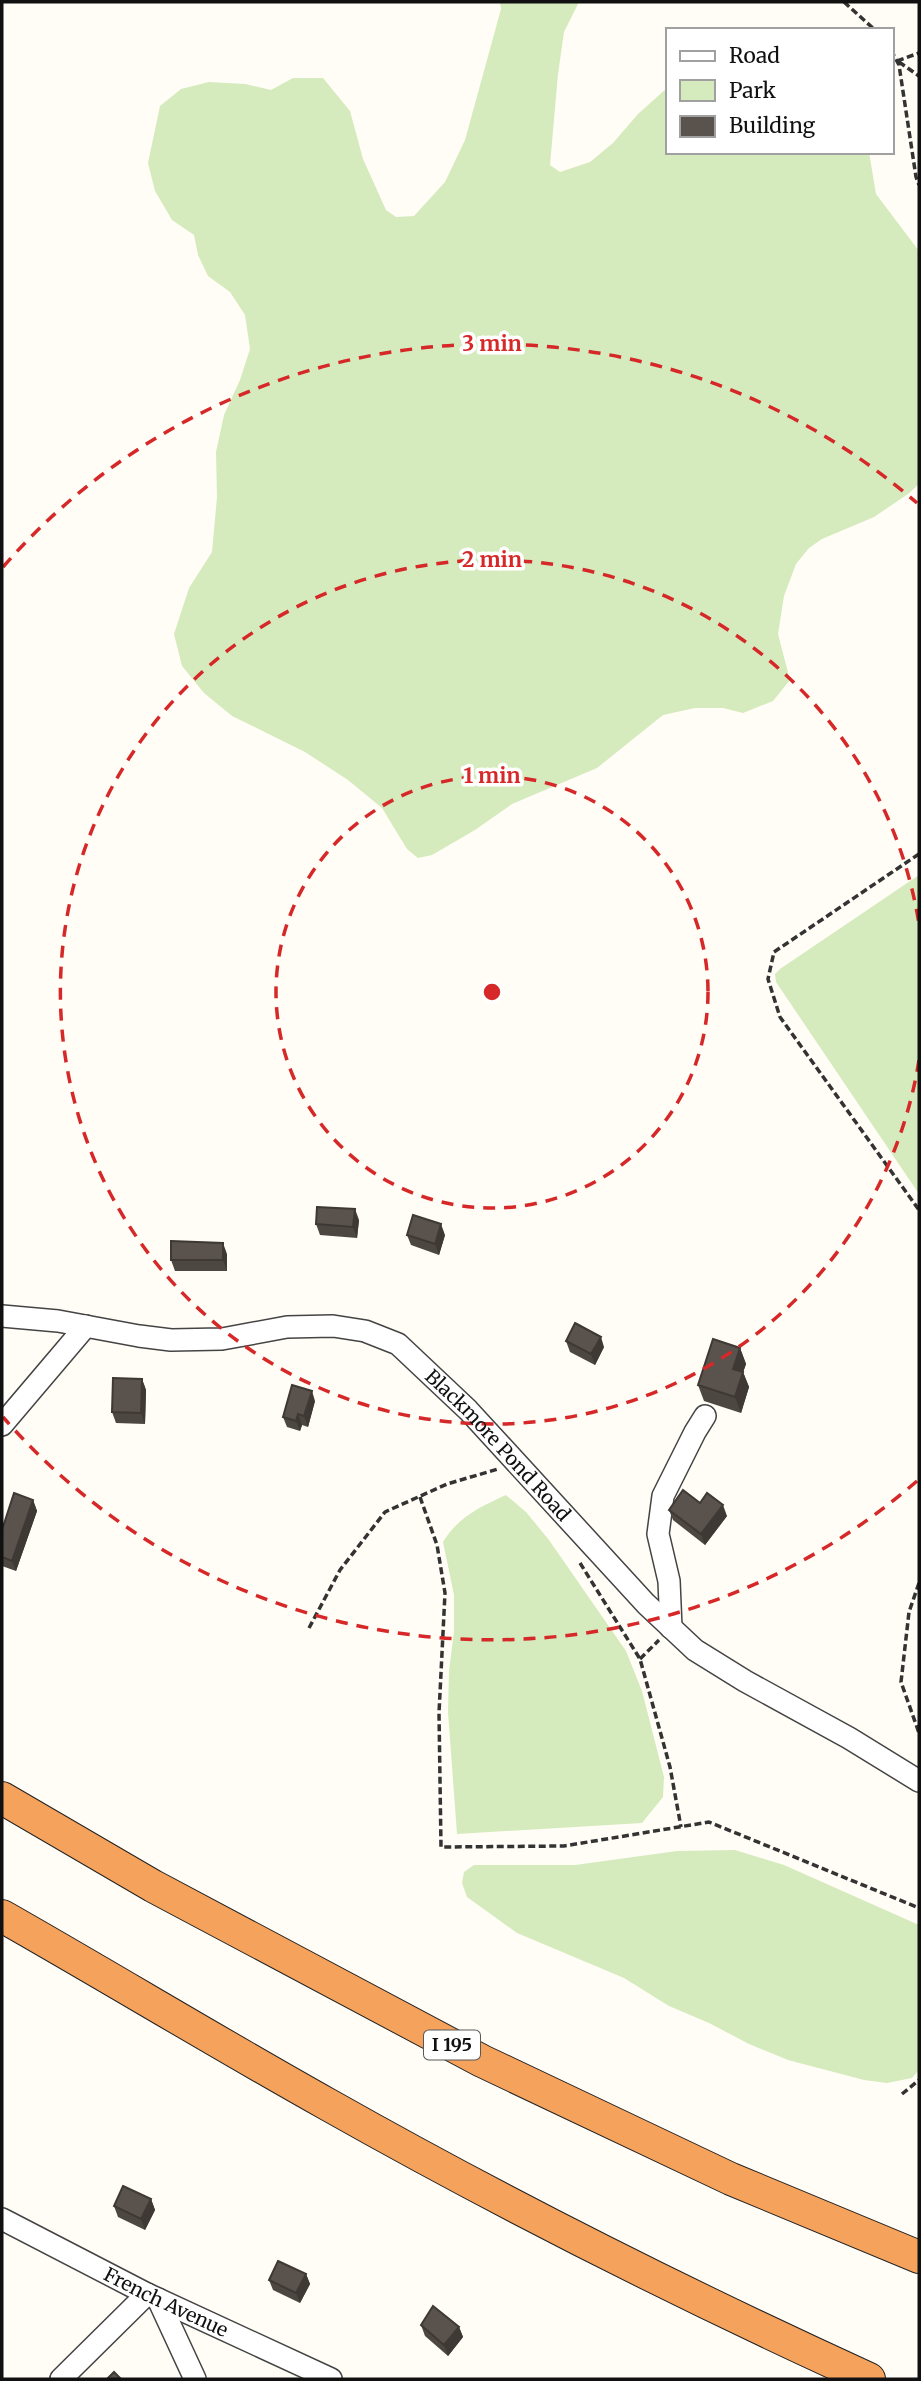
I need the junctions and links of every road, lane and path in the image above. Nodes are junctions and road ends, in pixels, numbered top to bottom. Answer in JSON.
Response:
{"nodes":[{"id":1,"x":844,"y":2,"type":"edge"},
{"id":2,"x":873,"y":28,"type":"edge"},
{"id":3,"x":919,"y":53,"type":"edge"},
{"id":4,"x":893,"y":54,"type":"edge"},
{"id":5,"x":897,"y":61,"type":"junction"},
{"id":6,"x":919,"y":76,"type":"edge"},
{"id":7,"x":919,"y":185,"type":"edge"},
{"id":8,"x":919,"y":854,"type":"edge"},
{"id":9,"x":919,"y":1210,"type":"edge"},
{"id":10,"x":2,"y":1316,"type":"edge"},
{"id":11,"x":86,"y":1326,"type":"junction"},
{"id":12,"x":705,"y":1416,"type":"dead end"},
{"id":13,"x":2,"y":1425,"type":"edge"},
{"id":14,"x":517,"y":1464,"type":"junction"},
{"id":15,"x":420,"y":1497,"type":"junction"},
{"id":16,"x":573,"y":1552,"type":"dead end"},
{"id":17,"x":919,"y":1583,"type":"edge"},
{"id":18,"x":309,"y":1628,"type":"dead end"},
{"id":19,"x":671,"y":1628,"type":"junction"},
{"id":20,"x":640,"y":1659,"type":"junction"},
{"id":21,"x":919,"y":1733,"type":"edge"},
{"id":22,"x":919,"y":1781,"type":"edge"},
{"id":23,"x":2,"y":1798,"type":"edge"},
{"id":24,"x":681,"y":1827,"type":"junction"},
{"id":25,"x":919,"y":1908,"type":"edge"},
{"id":26,"x":2,"y":1916,"type":"edge"},
{"id":27,"x":919,"y":2080,"type":"edge"},
{"id":28,"x":902,"y":2094,"type":"dead end"},
{"id":29,"x":2,"y":2219,"type":"edge"},
{"id":30,"x":919,"y":2257,"type":"edge"},
{"id":31,"x":152,"y":2297,"type":"junction"},
{"id":32,"x":61,"y":2379,"type":"edge"},
{"id":33,"x":195,"y":2379,"type":"edge"},
{"id":34,"x":331,"y":2379,"type":"edge"},
{"id":35,"x":869,"y":2379,"type":"edge"}],
"edges":[{"from":1,"to":2,"type":"path"},
{"from":3,"to":5,"type":"path"},
{"from":4,"to":5,"type":"path"},
{"from":5,"to":6,"type":"path"},
{"from":5,"to":7,"type":"path"},
{"from":8,"to":9,"type":"path"},
{"from":10,"to":11,"type":"street","name":"Blackmore Pond Road"},
{"from":11,"to":13,"type":"street"},
{"from":11,"to":14,"type":"street","name":"Blackmore Pond Road"},
{"from":12,"to":19,"type":"street"},
{"from":14,"to":15,"type":"path"},
{"from":14,"to":19,"type":"street","name":"Blackmore Pond Road"},
{"from":15,"to":18,"type":"path"},
{"from":15,"to":24,"type":"path"},
{"from":16,"to":20,"type":"path"},
{"from":17,"to":21,"type":"path"},
{"from":19,"to":20,"type":"path"},
{"from":19,"to":22,"type":"street","name":"Blackmore Pond Road"},
{"from":20,"to":24,"type":"path"},
{"from":23,"to":30,"type":"highway","number":"I 195"},
{"from":24,"to":25,"type":"path"},
{"from":26,"to":35,"type":"highway"},
{"from":27,"to":28,"type":"path"},
{"from":29,"to":31,"type":"street","name":"French Avenue"},
{"from":31,"to":32,"type":"street"},
{"from":31,"to":33,"type":"street"},
{"from":31,"to":34,"type":"street","name":"French Avenue"}]}
